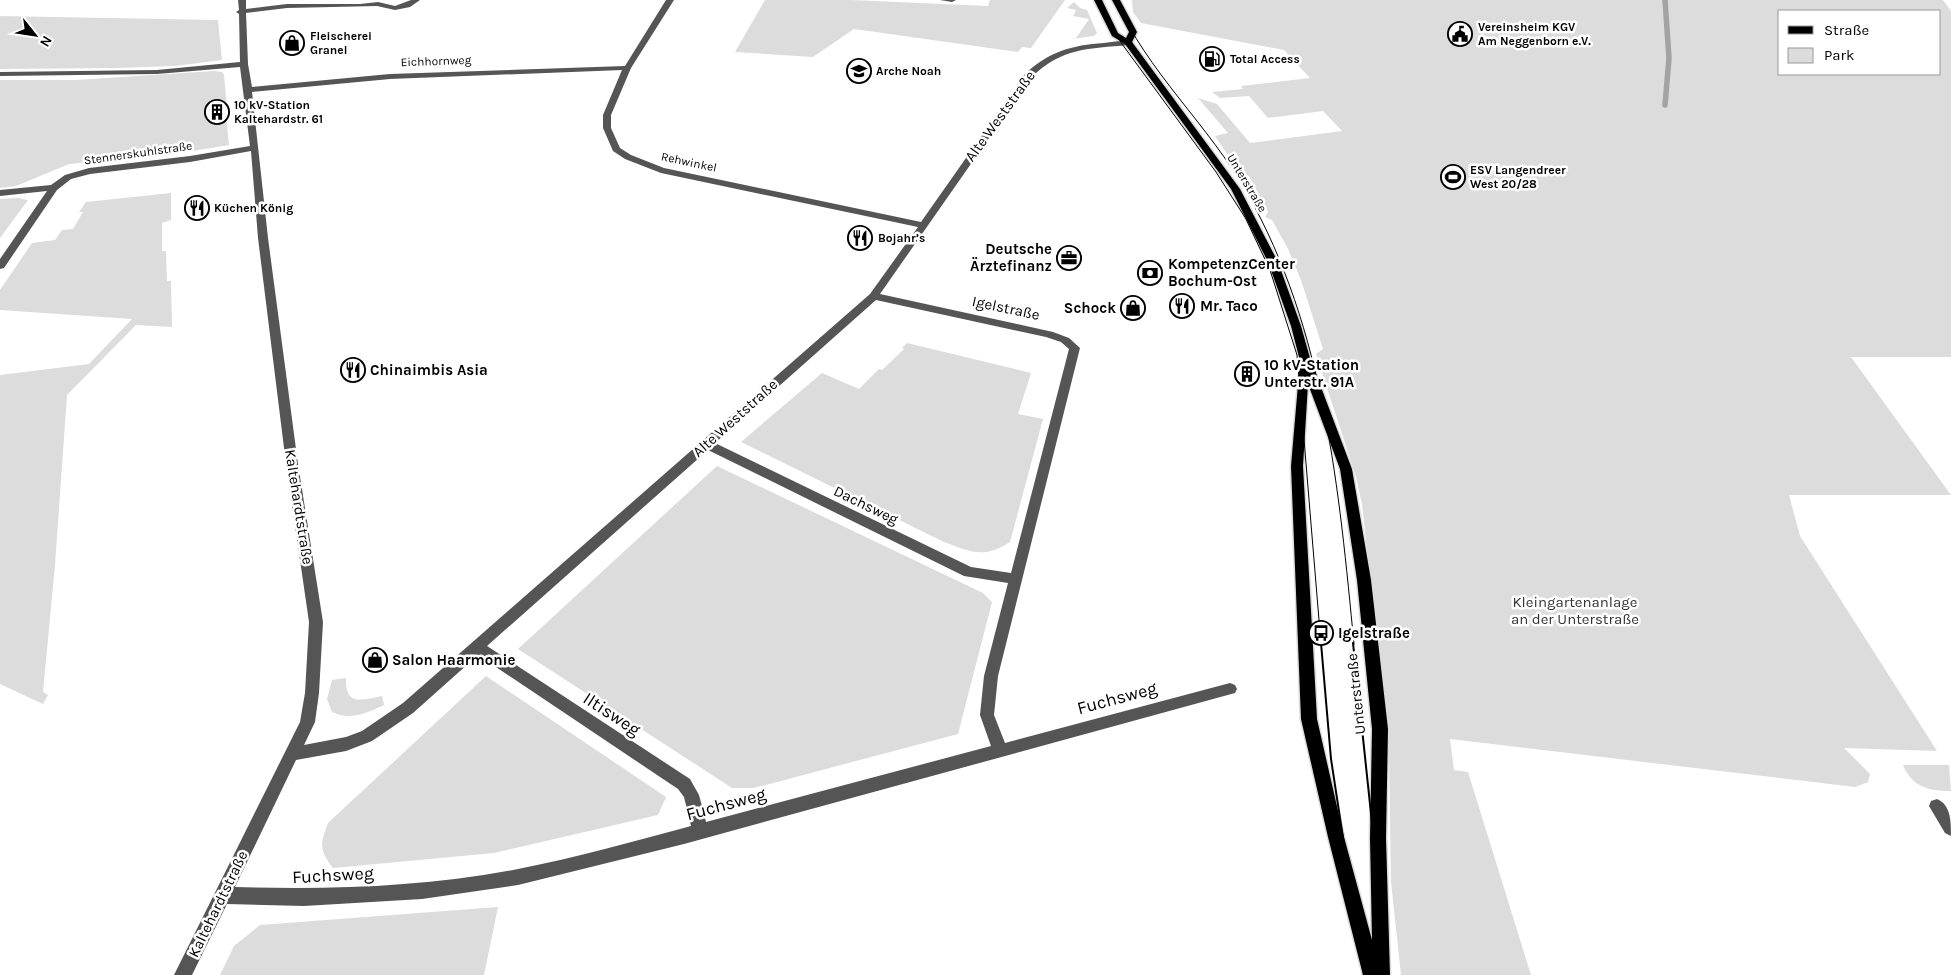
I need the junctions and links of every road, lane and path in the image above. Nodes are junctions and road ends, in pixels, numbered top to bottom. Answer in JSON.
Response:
{"nodes":[{"id":1,"x":242,"y":0,"type":"edge"},
{"id":2,"x":416,"y":0,"type":"edge"},
{"id":3,"x":670,"y":0,"type":"edge"},
{"id":4,"x":944,"y":0,"type":"edge"},
{"id":5,"x":952,"y":0,"type":"edge"},
{"id":6,"x":1098,"y":0,"type":"edge"},
{"id":7,"x":1116,"y":0,"type":"edge"},
{"id":8,"x":379,"y":2,"type":"edge"},
{"id":9,"x":240,"y":12,"type":"junction"},
{"id":10,"x":1129,"y":43,"type":"junction"},
{"id":11,"x":244,"y":64,"type":"junction"},
{"id":12,"x":627,"y":68,"type":"junction"},
{"id":13,"x":0,"y":74,"type":"edge"},
{"id":14,"x":248,"y":90,"type":"junction"},
{"id":15,"x":254,"y":148,"type":"junction"},
{"id":16,"x":54,"y":188,"type":"junction"},
{"id":17,"x":0,"y":193,"type":"edge"},
{"id":18,"x":924,"y":225,"type":"junction"},
{"id":19,"x":0,"y":266,"type":"edge"},
{"id":20,"x":874,"y":296,"type":"junction"},
{"id":21,"x":1304,"y":358,"type":"junction"},
{"id":22,"x":706,"y":444,"type":"junction"},
{"id":23,"x":1016,"y":579,"type":"junction"},
{"id":24,"x":477,"y":647,"type":"junction"},
{"id":25,"x":1230,"y":689,"type":"dead end"},
{"id":26,"x":1000,"y":750,"type":"junction"},
{"id":27,"x":291,"y":754,"type":"junction"},
{"id":28,"x":1944,"y":806,"type":"edge"},
{"id":29,"x":1951,"y":828,"type":"edge"},
{"id":30,"x":700,"y":831,"type":"junction"},
{"id":31,"x":222,"y":895,"type":"junction"},
{"id":32,"x":183,"y":975,"type":"edge"},
{"id":33,"x":1372,"y":975,"type":"edge"},
{"id":34,"x":1381,"y":975,"type":"edge"}],
"edges":[{"from":1,"to":9,"type":"street","name":"Kaltehardtstraße"},
{"from":2,"to":8,"type":"street"},
{"from":3,"to":12,"type":"street","name":"Rehwinkel"},
{"from":4,"to":5,"type":"street"},
{"from":6,"to":10,"type":"main road","name":"Unterstraße"},
{"from":7,"to":10,"type":"main road","name":"Unterstraße"},
{"from":8,"to":9,"type":"street"},
{"from":9,"to":11,"type":"street","name":"Kaltehardtstraße"},
{"from":10,"to":18,"type":"street","name":"Alte Weststraße"},
{"from":10,"to":21,"type":"main road","name":"Unterstraße"},
{"from":11,"to":13,"type":"street"},
{"from":11,"to":14,"type":"street","name":"Kaltehardtstraße"},
{"from":12,"to":14,"type":"street","name":"Eichhornweg"},
{"from":12,"to":18,"type":"street","name":"Rehwinkel"},
{"from":14,"to":15,"type":"street","name":"Kaltehardtstraße"},
{"from":15,"to":16,"type":"street","name":"Stennerskuhlstraße"},
{"from":15,"to":27,"type":"street","name":"Kaltehardtstraße"},
{"from":16,"to":17,"type":"street","name":"Stennerskuhlstraße"},
{"from":16,"to":19,"type":"street"},
{"from":18,"to":20,"type":"street","name":"Alte Weststraße"},
{"from":20,"to":22,"type":"street","name":"Alte Weststraße"},
{"from":20,"to":23,"type":"street","name":"Igelstraße"},
{"from":21,"to":33,"type":"main road","name":"Unterstraße"},
{"from":21,"to":34,"type":"main road","name":"Unterstraße"},
{"from":22,"to":23,"type":"street","name":"Dachsweg"},
{"from":22,"to":24,"type":"street","name":"Alte Weststraße"},
{"from":23,"to":26,"type":"street","name":"Igelstraße"},
{"from":24,"to":27,"type":"street","name":"Alte Weststraße"},
{"from":24,"to":30,"type":"street","name":"Iltisweg"},
{"from":25,"to":26,"type":"street","name":"Fuchsweg"},
{"from":26,"to":30,"type":"street","name":"Fuchsweg"},
{"from":27,"to":31,"type":"street","name":"Kaltehardtstraße"},
{"from":28,"to":29,"type":"street"},
{"from":30,"to":31,"type":"street","name":"Fuchsweg"},
{"from":31,"to":32,"type":"street","name":"Kaltehardtstraße"}]}
